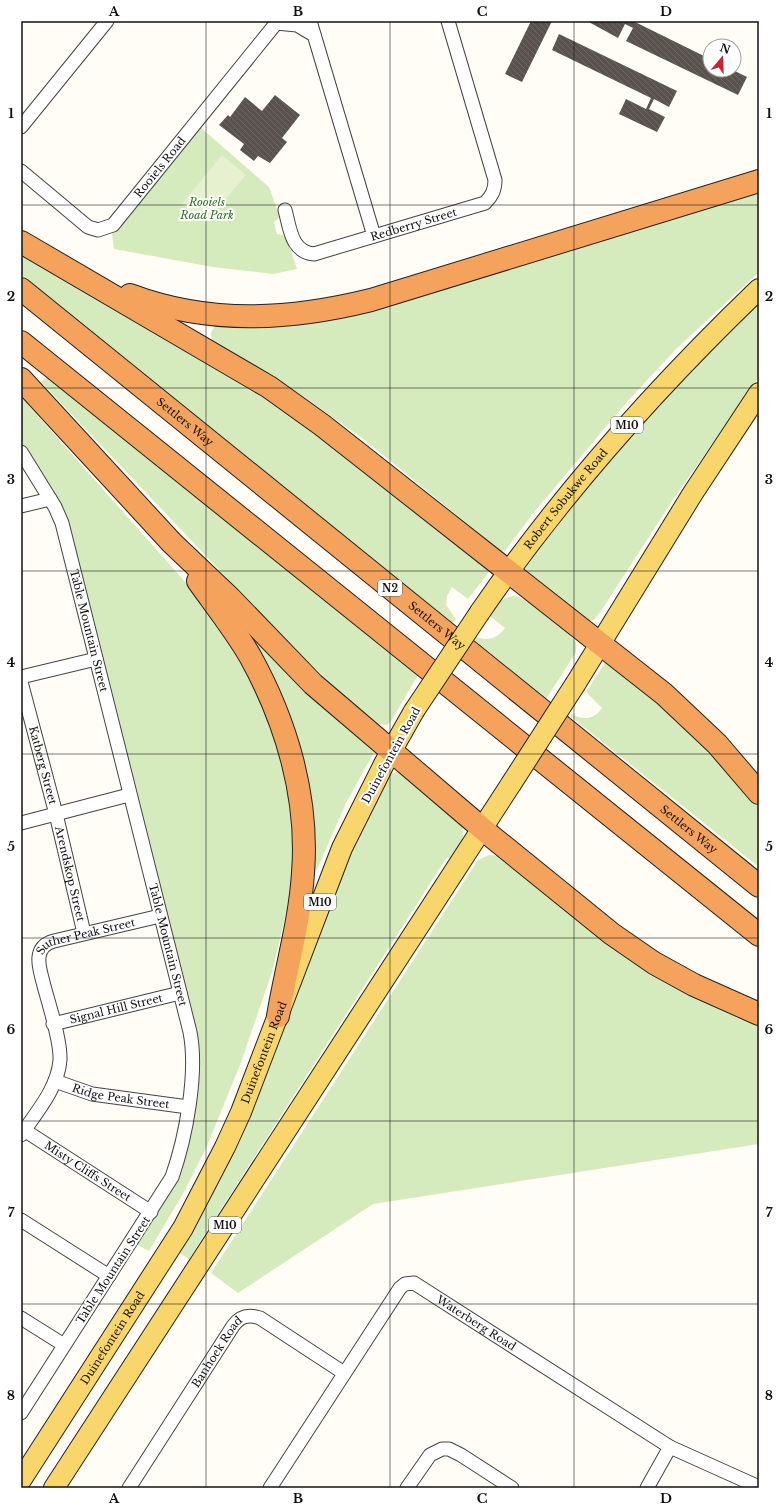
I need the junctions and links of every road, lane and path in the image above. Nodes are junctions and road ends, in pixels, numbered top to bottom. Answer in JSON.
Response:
{"nodes":[{"id":1,"x":107,"y":21,"type":"edge"},
{"id":2,"x":310,"y":21,"type":"edge"},
{"id":3,"x":448,"y":21,"type":"edge"},
{"id":4,"x":277,"y":22,"type":"edge"},
{"id":5,"x":314,"y":35,"type":"junction"},
{"id":6,"x":21,"y":127,"type":"edge"},
{"id":7,"x":21,"y":171,"type":"edge"},
{"id":8,"x":759,"y":181,"type":"edge"},
{"id":9,"x":284,"y":210,"type":"dead end"},
{"id":10,"x":374,"y":236,"type":"junction"},
{"id":11,"x":21,"y":242,"type":"edge"},
{"id":12,"x":82,"y":277,"type":"junction"},
{"id":13,"x":759,"y":289,"type":"edge"},
{"id":14,"x":21,"y":290,"type":"edge"},
{"id":15,"x":21,"y":342,"type":"edge"},
{"id":16,"x":21,"y":379,"type":"edge"},
{"id":17,"x":759,"y":393,"type":"edge"},
{"id":18,"x":21,"y":452,"type":"edge"},
{"id":19,"x":50,"y":499,"type":"junction"},
{"id":20,"x":21,"y":506,"type":"edge"},
{"id":21,"x":172,"y":543,"type":"junction"},
{"id":22,"x":508,"y":572,"type":"junction"},
{"id":23,"x":480,"y":612,"type":"joint"},
{"id":24,"x":600,"y":645,"type":"junction"},
{"id":25,"x":96,"y":659,"type":"junction"},
{"id":26,"x":21,"y":677,"type":"edge"},
{"id":27,"x":21,"y":682,"type":"edge"},
{"id":28,"x":391,"y":751,"type":"junction"},
{"id":29,"x":759,"y":793,"type":"edge"},
{"id":30,"x":129,"y":795,"type":"junction"},
{"id":31,"x":56,"y":814,"type":"junction"},
{"id":32,"x":21,"y":823,"type":"edge"},
{"id":33,"x":482,"y":828,"type":"junction"},
{"id":34,"x":759,"y":886,"type":"edge"},
{"id":35,"x":160,"y":916,"type":"junction"},
{"id":36,"x":84,"y":933,"type":"junction"},
{"id":37,"x":759,"y":935,"type":"edge"},
{"id":38,"x":180,"y":993,"type":"junction"},
{"id":39,"x":759,"y":1014,"type":"edge"},
{"id":40,"x":278,"y":1016,"type":"junction"},
{"id":41,"x":53,"y":1024,"type":"junction"},
{"id":42,"x":55,"y":1080,"type":"junction"},
{"id":43,"x":188,"y":1107,"type":"junction"},
{"id":44,"x":23,"y":1133,"type":"edge"},
{"id":45,"x":151,"y":1212,"type":"junction"},
{"id":46,"x":21,"y":1220,"type":"edge"},
{"id":47,"x":109,"y":1276,"type":"junction"},
{"id":48,"x":21,"y":1318,"type":"edge"},
{"id":49,"x":64,"y":1345,"type":"junction"},
{"id":50,"x":344,"y":1373,"type":"junction"},
{"id":51,"x":21,"y":1412,"type":"edge"},
{"id":52,"x":670,"y":1447,"type":"junction"},
{"id":53,"x":21,"y":1480,"type":"edge"},
{"id":54,"x":759,"y":1487,"type":"edge"},
{"id":55,"x":54,"y":1488,"type":"edge"},
{"id":56,"x":129,"y":1488,"type":"edge"},
{"id":57,"x":270,"y":1488,"type":"edge"},
{"id":58,"x":407,"y":1488,"type":"edge"},
{"id":59,"x":512,"y":1488,"type":"edge"},
{"id":60,"x":647,"y":1488,"type":"edge"}],
"edges":[{"from":1,"to":6,"type":"street"},
{"from":2,"to":5,"type":"street","name":"Redberry Street"},
{"from":3,"to":10,"type":"street","name":"Redberry Street"},
{"from":4,"to":5,"type":"street"},
{"from":4,"to":7,"type":"street","name":"Rooiels Road"},
{"from":5,"to":10,"type":"street","name":"Redberry Street"},
{"from":8,"to":12,"type":"highway"},
{"from":9,"to":10,"type":"street"},
{"from":11,"to":12,"type":"highway"},
{"from":12,"to":22,"type":"highway"},
{"from":13,"to":22,"type":"main road","name":"Robert Sobukwe Road","number":"M10"},
{"from":14,"to":34,"type":"highway","name":"Settlers Way","number":"N2"},
{"from":15,"to":37,"type":"highway"},
{"from":16,"to":21,"type":"highway"},
{"from":17,"to":24,"type":"main road","number":"M10"},
{"from":18,"to":19,"type":"street","name":"Table Mountain Street"},
{"from":19,"to":20,"type":"street"},
{"from":19,"to":25,"type":"street","name":"Table Mountain Street"},
{"from":21,"to":28,"type":"highway"},
{"from":21,"to":40,"type":"highway"},
{"from":22,"to":23,"type":"main road","name":"Robert Sobukwe Road","number":"M10"},
{"from":22,"to":24,"type":"highway"},
{"from":23,"to":28,"type":"main road","name":"Duinefontein Road","number":"M10","bridge":true},
{"from":24,"to":29,"type":"highway"},
{"from":24,"to":33,"type":"main road","number":"M10","bridge":true},
{"from":25,"to":26,"type":"street"},
{"from":25,"to":30,"type":"street","name":"Table Mountain Street"},
{"from":27,"to":31,"type":"street","name":"Katberg Street"},
{"from":28,"to":33,"type":"highway"},
{"from":28,"to":40,"type":"main road","name":"Duinefontein Road","number":"M10"},
{"from":30,"to":31,"type":"street"},
{"from":30,"to":35,"type":"street","name":"Table Mountain Street"},
{"from":31,"to":32,"type":"street","name":"Katberg Street"},
{"from":31,"to":36,"type":"street","name":"Arendskop Street"},
{"from":33,"to":39,"type":"highway"},
{"from":33,"to":55,"type":"main road","number":"M10"},
{"from":35,"to":36,"type":"street","name":"Suther Peak Street"},
{"from":35,"to":38,"type":"street","name":"Table Mountain Street"},
{"from":36,"to":41,"type":"street","name":"Suther Peak Street"},
{"from":38,"to":41,"type":"street","name":"Signal Hill Street"},
{"from":38,"to":43,"type":"street","name":"Table Mountain Street"},
{"from":40,"to":53,"type":"main road","name":"Duinefontein Road","number":"M10"},
{"from":41,"to":42,"type":"street","name":"Suther Peak Street"},
{"from":42,"to":43,"type":"street","name":"Ridge Peak Street"},
{"from":42,"to":44,"type":"street","name":"Suther Peak Street"},
{"from":43,"to":45,"type":"street","name":"Table Mountain Street"},
{"from":44,"to":45,"type":"street","name":"Misty Cliffs Street"},
{"from":45,"to":47,"type":"street","name":"Table Mountain Street"},
{"from":46,"to":47,"type":"street"},
{"from":47,"to":49,"type":"street","name":"Table Mountain Street"},
{"from":48,"to":49,"type":"street"},
{"from":49,"to":51,"type":"street","name":"Table Mountain Street"},
{"from":50,"to":52,"type":"street","name":"Waterberg Road"},
{"from":50,"to":56,"type":"street","name":"Banhoek Road"},
{"from":50,"to":57,"type":"street","name":"Waterberg Road"},
{"from":52,"to":54,"type":"street","name":"Waterberg Road"},
{"from":52,"to":60,"type":"street"},
{"from":58,"to":59,"type":"street"}]}
